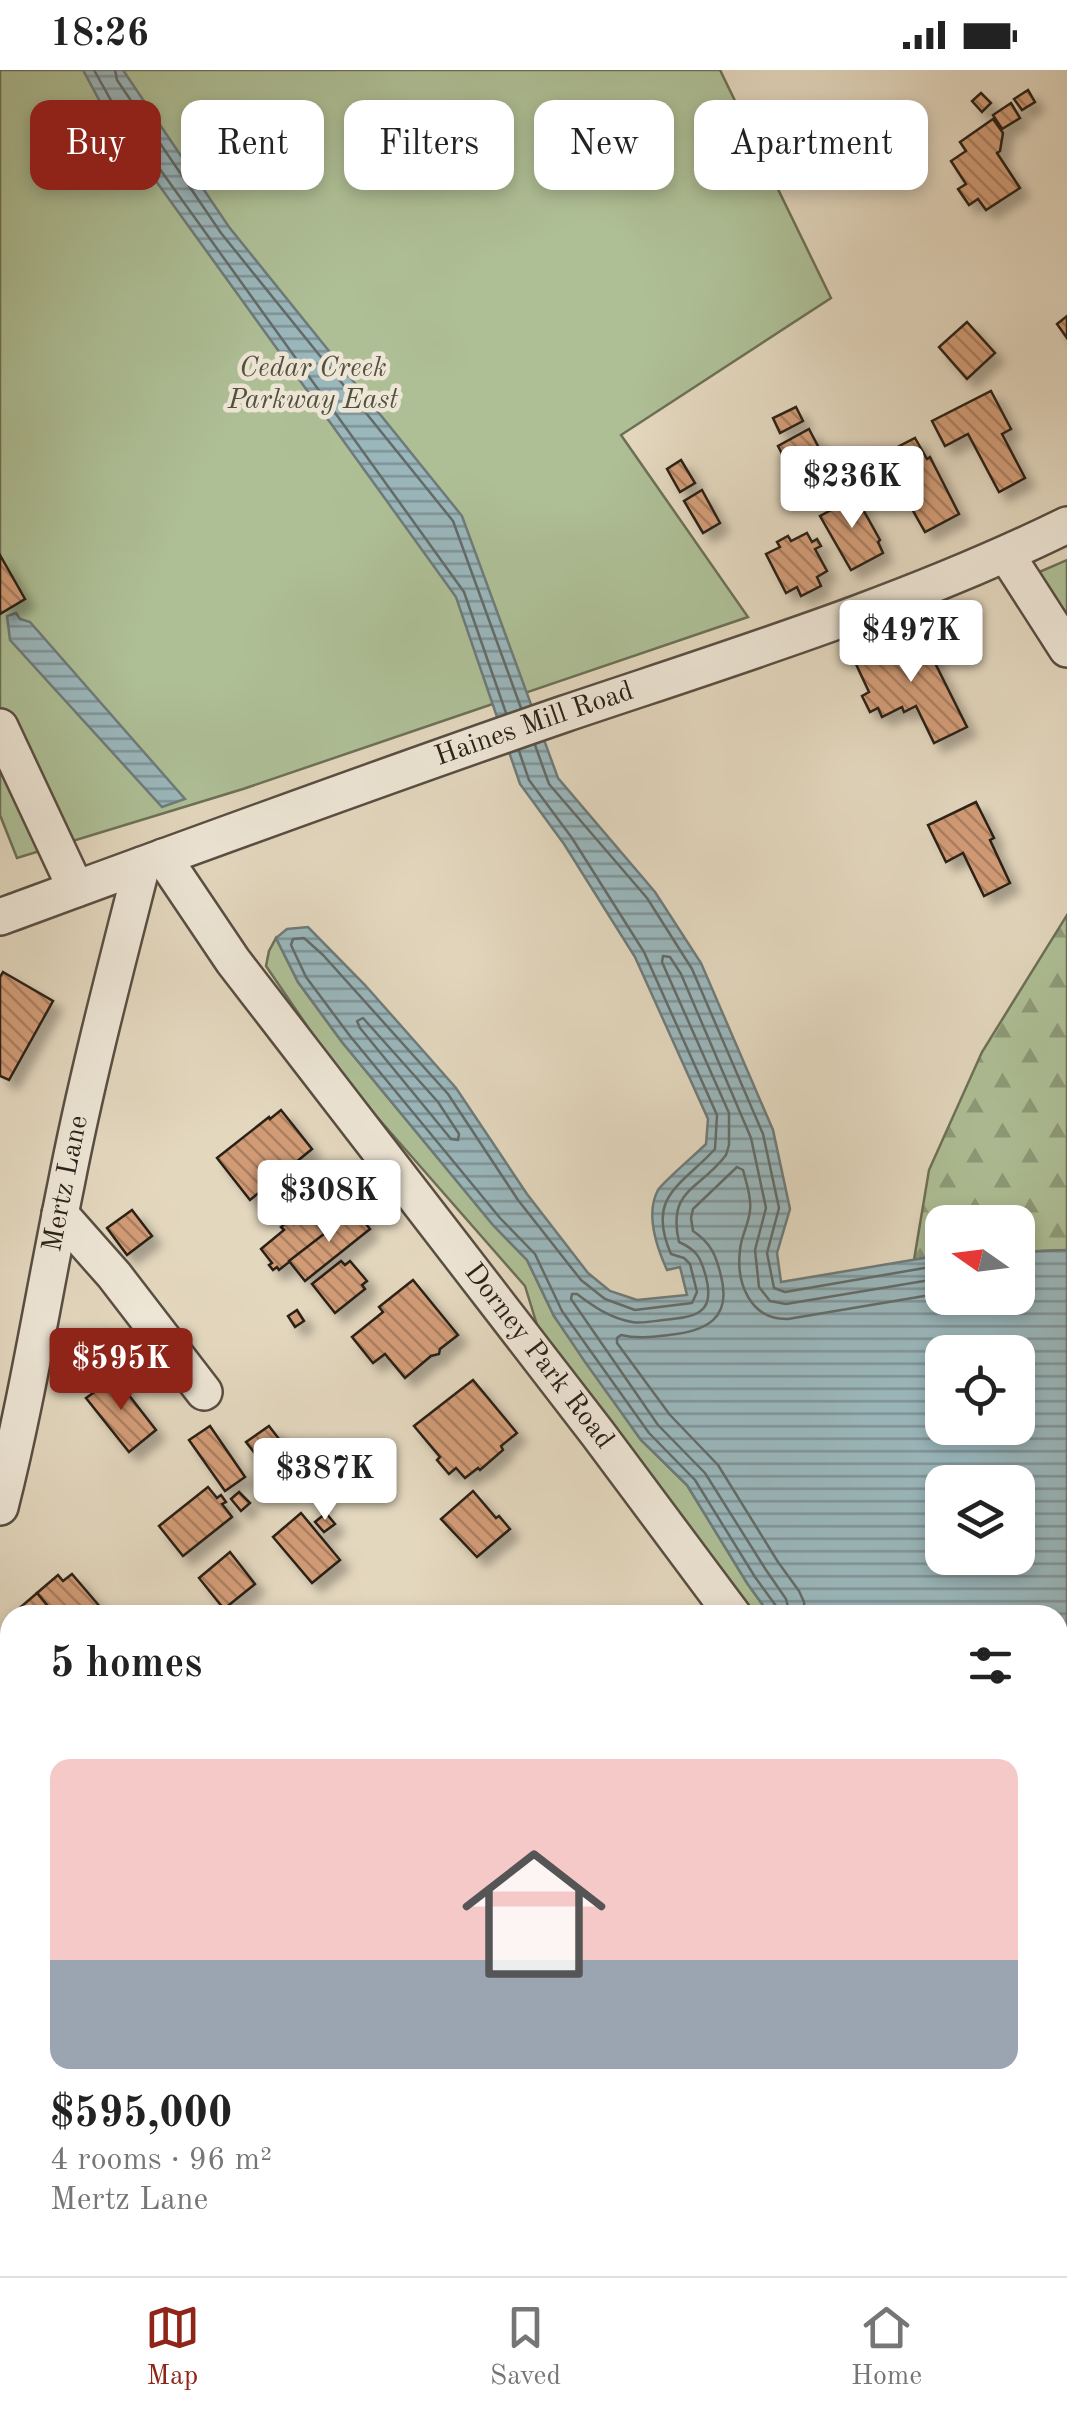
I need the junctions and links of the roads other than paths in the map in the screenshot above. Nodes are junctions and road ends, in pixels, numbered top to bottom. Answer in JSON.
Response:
{"nodes":[{"id":1,"x":1067,"y":525,"type":"edge"},
{"id":2,"x":1006,"y":554,"type":"junction"},
{"id":3,"x":1067,"y":649,"type":"edge"},
{"id":4,"x":0,"y":727,"type":"edge"},
{"id":5,"x":152,"y":861,"type":"junction"},
{"id":6,"x":76,"y":889,"type":"junction"},
{"id":7,"x":0,"y":916,"type":"edge"},
{"id":8,"x":60,"y":1214,"type":"junction"},
{"id":9,"x":204,"y":1392,"type":"dead end"},
{"id":10,"x":0,"y":1507,"type":"edge"},
{"id":11,"x":726,"y":1605,"type":"edge"}],
"edges":[{"from":1,"to":2,"type":"street","name":"Haines Mill Road"},
{"from":2,"to":3,"type":"street"},
{"from":2,"to":5,"type":"street","name":"Haines Mill Road"},
{"from":4,"to":6,"type":"street"},
{"from":5,"to":6,"type":"street","name":"Haines Mill Road"},
{"from":5,"to":8,"type":"street","name":"Mertz Lane"},
{"from":5,"to":11,"type":"street","name":"Dorney Park Road"},
{"from":6,"to":7,"type":"street","name":"Haines Mill Road"},
{"from":8,"to":9,"type":"street"},
{"from":8,"to":10,"type":"street","name":"Mertz Lane"}]}
